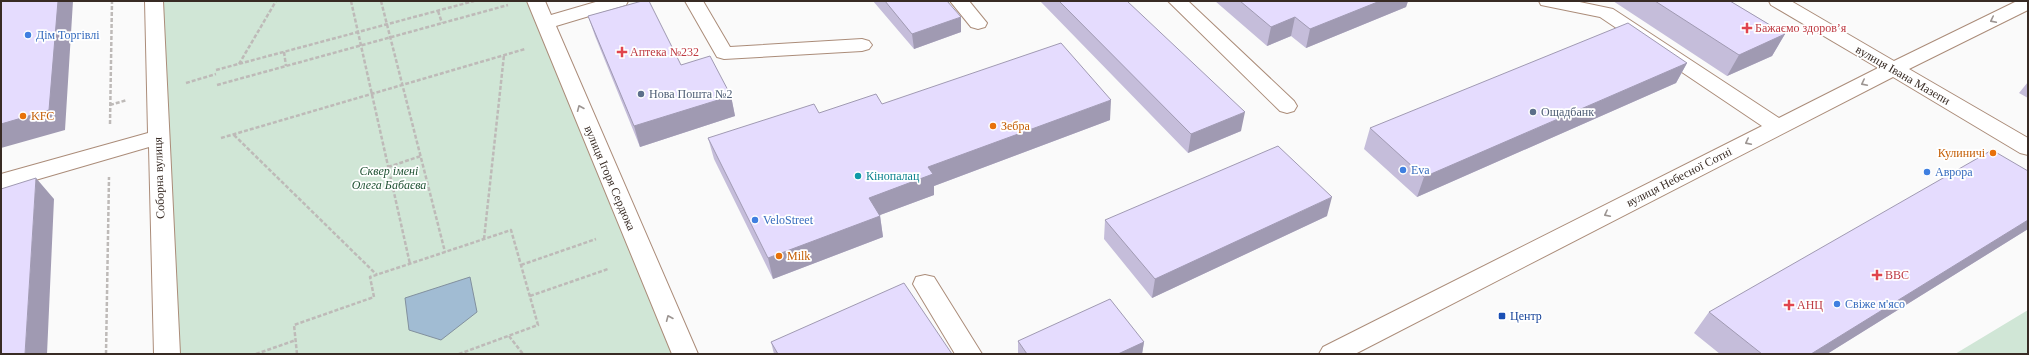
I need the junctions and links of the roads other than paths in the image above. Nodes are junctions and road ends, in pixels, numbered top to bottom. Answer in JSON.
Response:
{"nodes":[{"id":1,"x":154,"y":1,"type":"edge"},
{"id":2,"x":536,"y":1,"type":"edge"},
{"id":3,"x":619,"y":1,"type":"edge"},
{"id":4,"x":694,"y":1,"type":"edge"},
{"id":5,"x":959,"y":1,"type":"edge"},
{"id":6,"x":1177,"y":1,"type":"edge"},
{"id":7,"x":1548,"y":1,"type":"edge"},
{"id":8,"x":1778,"y":1,"type":"edge"},
{"id":9,"x":2028,"y":3,"type":"edge"},
{"id":10,"x":545,"y":23,"type":"junction"},
{"id":11,"x":978,"y":23,"type":"dead end"},
{"id":12,"x":862,"y":45,"type":"dead end"},
{"id":13,"x":1893,"y":68,"type":"junction"},
{"id":14,"x":1287,"y":106,"type":"dead end"},
{"id":15,"x":1778,"y":127,"type":"junction"},
{"id":16,"x":158,"y":137,"type":"junction"},
{"id":17,"x":2028,"y":148,"type":"edge"},
{"id":18,"x":1,"y":182,"type":"edge"},
{"id":19,"x":925,"y":284,"type":"dead end"},
{"id":20,"x":167,"y":354,"type":"edge"},
{"id":21,"x":685,"y":354,"type":"edge"},
{"id":22,"x":969,"y":354,"type":"edge"},
{"id":23,"x":1332,"y":354,"type":"edge"}],
"edges":[{"from":1,"to":16,"type":"street","name":"Соборна вулиця"},
{"from":2,"to":10,"type":"street","name":"вулиця Ігоря Сердюка"},
{"from":3,"to":10,"type":"street"},
{"from":4,"to":12,"type":"street"},
{"from":5,"to":11,"type":"street"},
{"from":6,"to":14,"type":"street"},
{"from":7,"to":15,"type":"street"},
{"from":8,"to":13,"type":"street","name":"вулиця Івана Мазепи"},
{"from":9,"to":13,"type":"street","name":"вулиця Небесної Сотні","one_way":true},
{"from":21,"to":10,"type":"street","name":"вулиця Ігоря Сердюка","one_way":true},
{"from":13,"to":15,"type":"street","name":"вулиця Небесної Сотні","one_way":true},
{"from":13,"to":17,"type":"street","name":"вулиця Івана Мазепи"},
{"from":15,"to":23,"type":"street","name":"вулиця Небесної Сотні","one_way":true},
{"from":16,"to":18,"type":"street"},
{"from":16,"to":20,"type":"street","name":"Соборна вулиця"},
{"from":19,"to":22,"type":"street"}]}
